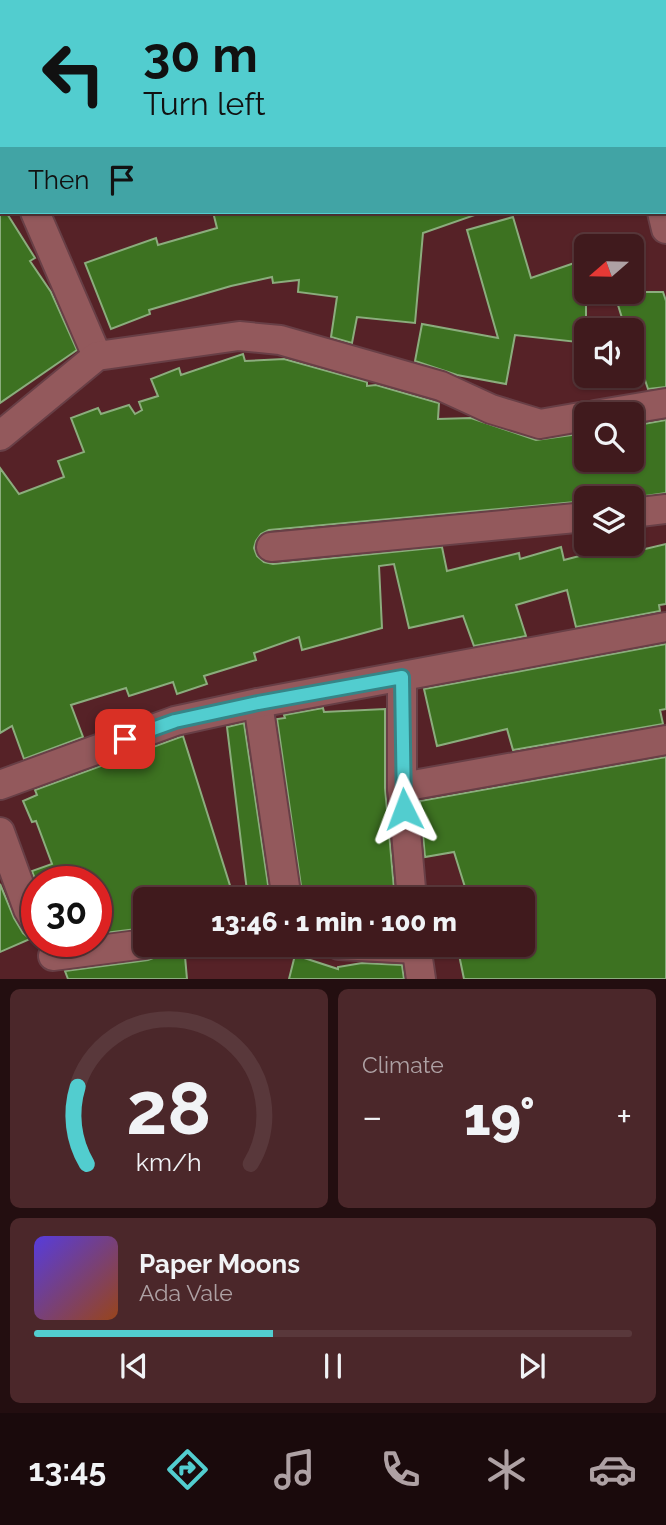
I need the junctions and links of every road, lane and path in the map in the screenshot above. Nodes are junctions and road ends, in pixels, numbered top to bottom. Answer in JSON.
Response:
{"nodes":[{"id":1,"x":36,"y":214,"type":"edge"},
{"id":2,"x":97,"y":356,"type":"junction"},
{"id":3,"x":666,"y":403,"type":"edge"},
{"id":4,"x":644,"y":407,"type":"edge"},
{"id":5,"x":574,"y":418,"type":"edge"},
{"id":6,"x":0,"y":436,"type":"edge"},
{"id":7,"x":666,"y":509,"type":"edge"},
{"id":8,"x":644,"y":512,"type":"edge"},
{"id":9,"x":574,"y":518,"type":"edge"},
{"id":10,"x":271,"y":547,"type":"dead end"},
{"id":11,"x":666,"y":627,"type":"edge"},
{"id":12,"x":402,"y":677,"type":"junction"},
{"id":13,"x":258,"y":703,"type":"junction"},
{"id":14,"x":666,"y":740,"type":"edge"},
{"id":15,"x":0,"y":785,"type":"edge"},
{"id":16,"x":402,"y":787,"type":"junction"},
{"id":17,"x":0,"y":832,"type":"edge"},
{"id":18,"x":284,"y":887,"type":"edge"},
{"id":19,"x":411,"y":887,"type":"edge"},
{"id":20,"x":21,"y":890,"type":"edge"},
{"id":21,"x":133,"y":946,"type":"edge"},
{"id":22,"x":418,"y":957,"type":"edge"},
{"id":23,"x":54,"y":959,"type":"edge"},
{"id":24,"x":421,"y":979,"type":"edge"}],
"edges":[{"from":1,"to":2,"type":"street"},
{"from":2,"to":5,"type":"street"},
{"from":2,"to":6,"type":"street"},
{"from":3,"to":4,"type":"street"},
{"from":7,"to":8,"type":"street"},
{"from":9,"to":10,"type":"street"},
{"from":11,"to":12,"type":"street"},
{"from":12,"to":13,"type":"street"},
{"from":12,"to":16,"type":"street"},
{"from":13,"to":15,"type":"street"},
{"from":13,"to":18,"type":"street"},
{"from":14,"to":16,"type":"street"},
{"from":16,"to":19,"type":"street"},
{"from":17,"to":20,"type":"street"},
{"from":21,"to":23,"type":"street"},
{"from":22,"to":24,"type":"street"}]}
